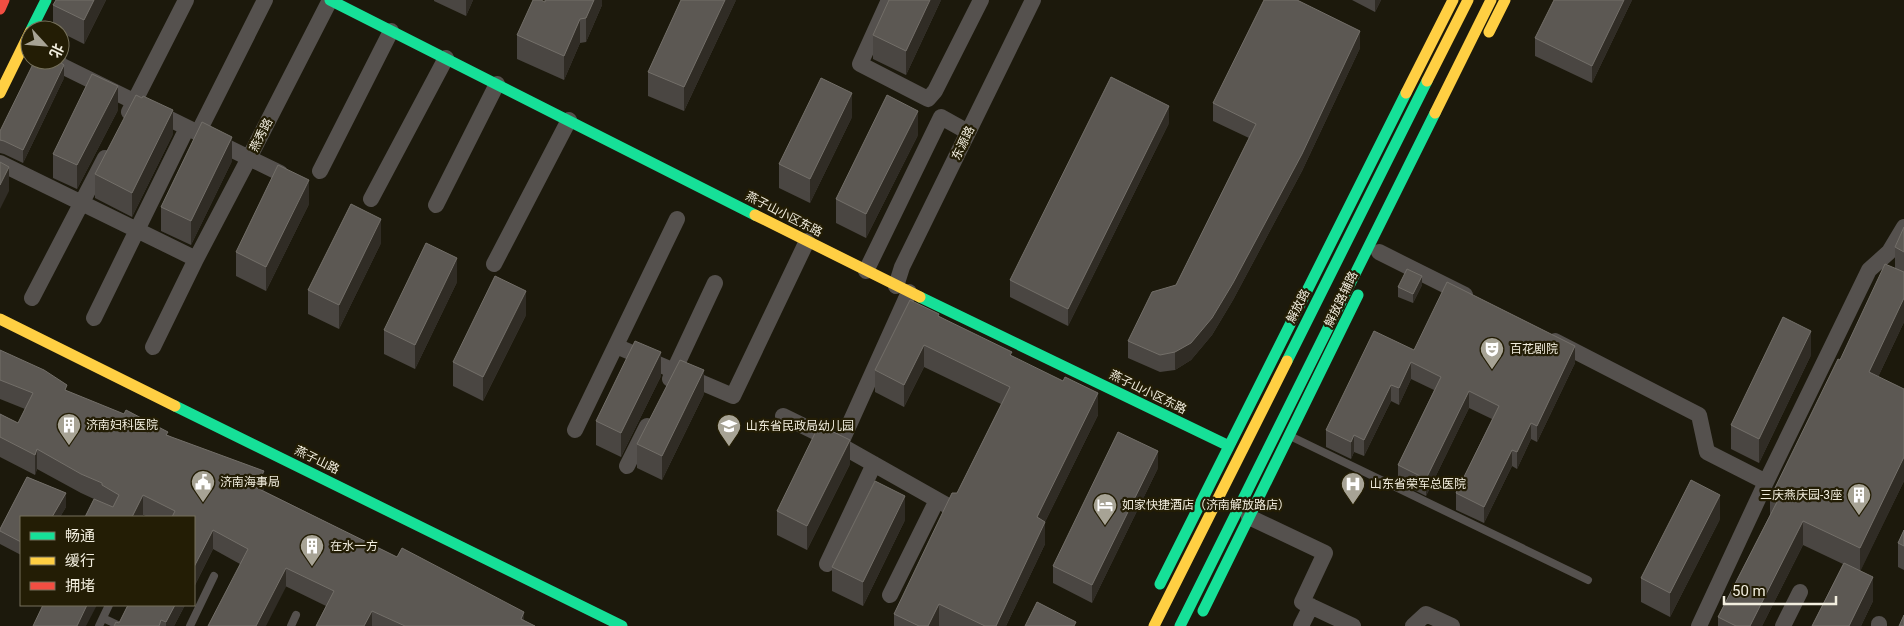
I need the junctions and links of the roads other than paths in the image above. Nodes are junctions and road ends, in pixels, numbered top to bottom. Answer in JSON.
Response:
{"nodes":[{"id":1,"x":4,"y":0,"type":"edge"},
{"id":2,"x":46,"y":0,"type":"edge"},
{"id":3,"x":186,"y":0,"type":"edge"},
{"id":4,"x":265,"y":0,"type":"edge"},
{"id":5,"x":330,"y":0,"type":"edge"},
{"id":6,"x":889,"y":0,"type":"edge"},
{"id":7,"x":981,"y":0,"type":"edge"},
{"id":8,"x":1033,"y":0,"type":"edge"},
{"id":9,"x":1453,"y":0,"type":"edge"},
{"id":10,"x":1468,"y":0,"type":"edge"},
{"id":11,"x":1491,"y":0,"type":"edge"},
{"id":12,"x":1505,"y":0,"type":"edge"},
{"id":13,"x":0,"y":9,"type":"edge"},
{"id":14,"x":36,"y":20,"type":"edge"},
{"id":15,"x":391,"y":31,"type":"junction"},
{"id":16,"x":1483,"y":44,"type":"dead end"},
{"id":17,"x":20,"y":53,"type":"edge"},
{"id":18,"x":446,"y":58,"type":"junction"},
{"id":19,"x":70,"y":70,"type":"edge"},
{"id":20,"x":497,"y":84,"type":"junction"},
{"id":21,"x":0,"y":93,"type":"edge"},
{"id":22,"x":134,"y":102,"type":"junction"},
{"id":23,"x":569,"y":120,"type":"junction"},
{"id":24,"x":121,"y":127,"type":"edge"},
{"id":25,"x":192,"y":131,"type":"junction"},
{"id":26,"x":968,"y":132,"type":"junction"},
{"id":27,"x":112,"y":144,"type":"edge"},
{"id":28,"x":249,"y":158,"type":"junction"},
{"id":29,"x":0,"y":163,"type":"edge"},
{"id":30,"x":320,"y":171,"type":"dead end"},
{"id":31,"x":280,"y":173,"type":"edge"},
{"id":32,"x":371,"y":199,"type":"dead end"},
{"id":33,"x":81,"y":204,"type":"junction"},
{"id":34,"x":436,"y":205,"type":"dead end"},
{"id":35,"x":678,"y":219,"type":"dead end"},
{"id":36,"x":1904,"y":227,"type":"edge"},
{"id":37,"x":136,"y":230,"type":"junction"},
{"id":38,"x":807,"y":241,"type":"junction"},
{"id":39,"x":1380,"y":252,"type":"dead end"},
{"id":40,"x":196,"y":259,"type":"junction"},
{"id":41,"x":494,"y":264,"type":"dead end"},
{"id":42,"x":1869,"y":270,"type":"junction"},
{"id":43,"x":866,"y":271,"type":"junction"},
{"id":44,"x":1886,"y":278,"type":"edge"},
{"id":45,"x":715,"y":283,"type":"dead end"},
{"id":46,"x":1362,"y":287,"type":"dead end"},
{"id":47,"x":903,"y":289,"type":"junction"},
{"id":48,"x":32,"y":298,"type":"dead end"},
{"id":49,"x":1481,"y":304,"type":"edge"},
{"id":50,"x":94,"y":318,"type":"dead end"},
{"id":51,"x":0,"y":319,"type":"edge"},
{"id":52,"x":0,"y":326,"type":"edge"},
{"id":53,"x":1542,"y":335,"type":"edge"},
{"id":54,"x":616,"y":346,"type":"junction"},
{"id":55,"x":153,"y":347,"type":"dead end"},
{"id":56,"x":675,"y":371,"type":"junction"},
{"id":57,"x":662,"y":397,"type":"edge"},
{"id":58,"x":653,"y":414,"type":"edge"},
{"id":59,"x":783,"y":416,"type":"dead end"},
{"id":60,"x":575,"y":430,"type":"dead end"},
{"id":61,"x":1289,"y":436,"type":"junction"},
{"id":62,"x":840,"y":445,"type":"junction"},
{"id":63,"x":1229,"y":446,"type":"junction"},
{"id":64,"x":874,"y":464,"type":"junction"},
{"id":65,"x":627,"y":466,"type":"dead end"},
{"id":66,"x":1766,"y":482,"type":"junction"},
{"id":67,"x":1249,"y":517,"type":"junction"},
{"id":68,"x":827,"y":564,"type":"dead end"},
{"id":69,"x":214,"y":576,"type":"dead end"},
{"id":70,"x":1588,"y":580,"type":"dead end"},
{"id":71,"x":1800,"y":592,"type":"dead end"},
{"id":72,"x":890,"y":595,"type":"dead end"},
{"id":73,"x":109,"y":606,"type":"edge"},
{"id":74,"x":1311,"y":606,"type":"junction"},
{"id":75,"x":1163,"y":608,"type":"junction"},
{"id":76,"x":296,"y":615,"type":"dead end"},
{"id":77,"x":104,"y":618,"type":"junction"},
{"id":78,"x":1182,"y":623,"type":"edge"},
{"id":79,"x":99,"y":626,"type":"edge"},
{"id":80,"x":120,"y":626,"type":"edge"},
{"id":81,"x":190,"y":626,"type":"edge"},
{"id":82,"x":291,"y":626,"type":"edge"},
{"id":83,"x":607,"y":626,"type":"edge"},
{"id":84,"x":622,"y":626,"type":"edge"},
{"id":85,"x":1154,"y":626,"type":"edge"},
{"id":86,"x":1301,"y":626,"type":"edge"},
{"id":87,"x":1353,"y":626,"type":"edge"},
{"id":88,"x":1413,"y":626,"type":"edge"},
{"id":89,"x":1452,"y":626,"type":"edge"},
{"id":90,"x":1698,"y":626,"type":"edge"},
{"id":91,"x":1783,"y":626,"type":"edge"}],
"edges":[{"from":1,"to":13,"type":"street"},
{"from":2,"to":14,"type":"street"},
{"from":3,"to":22,"type":"street"},
{"from":4,"to":25,"type":"street"},
{"from":5,"to":15,"type":"street","name":"燕子山小区东路"},
{"from":5,"to":28,"type":"street","name":"燕秀路"},
{"from":6,"to":7,"type":"street"},
{"from":8,"to":26,"type":"street","name":"东源路"},
{"from":9,"to":63,"type":"street"},
{"from":10,"to":75,"type":"street","name":"解放路"},
{"from":11,"to":78,"type":"street"},
{"from":12,"to":16,"type":"street"},
{"from":15,"to":18,"type":"street","name":"燕子山小区东路"},
{"from":15,"to":30,"type":"street"},
{"from":17,"to":21,"type":"street"},
{"from":18,"to":20,"type":"street","name":"燕子山小区东路"},
{"from":18,"to":32,"type":"street"},
{"from":19,"to":22,"type":"street","name":"燕秀路"},
{"from":20,"to":23,"type":"street","name":"燕子山小区东路"},
{"from":20,"to":34,"type":"street"},
{"from":22,"to":24,"type":"street"},
{"from":22,"to":25,"type":"street","name":"燕秀路"},
{"from":23,"to":38,"type":"street","name":"燕子山小区东路"},
{"from":23,"to":41,"type":"street"},
{"from":25,"to":28,"type":"street","name":"燕秀路"},
{"from":25,"to":37,"type":"street"},
{"from":26,"to":43,"type":"street"},
{"from":26,"to":47,"type":"street","name":"东源路"},
{"from":27,"to":33,"type":"street"},
{"from":28,"to":31,"type":"street"},
{"from":28,"to":40,"type":"street"},
{"from":29,"to":33,"type":"street"},
{"from":33,"to":37,"type":"street"},
{"from":33,"to":48,"type":"street"},
{"from":35,"to":54,"type":"street"},
{"from":36,"to":42,"type":"street"},
{"from":37,"to":40,"type":"street"},
{"from":37,"to":50,"type":"street"},
{"from":38,"to":43,"type":"street","name":"燕子山小区东路"},
{"from":38,"to":56,"type":"street"},
{"from":39,"to":49,"type":"street"},
{"from":40,"to":55,"type":"street"},
{"from":42,"to":44,"type":"street"},
{"from":42,"to":66,"type":"street"},
{"from":43,"to":47,"type":"street","name":"燕子山小区东路"},
{"from":45,"to":56,"type":"street"},
{"from":46,"to":61,"type":"street","name":"解放路辅路"},
{"from":47,"to":62,"type":"street","name":"东源路"},
{"from":47,"to":63,"type":"street","name":"燕子山小区东路"},
{"from":51,"to":84,"type":"street","name":"燕子山路"},
{"from":52,"to":83,"type":"street","name":"燕子山路"},
{"from":53,"to":66,"type":"street"},
{"from":54,"to":56,"type":"street"},
{"from":54,"to":60,"type":"street"},
{"from":56,"to":57,"type":"street"},
{"from":58,"to":65,"type":"street"},
{"from":59,"to":62,"type":"street"},
{"from":61,"to":67,"type":"street","name":"解放路辅路"},
{"from":61,"to":70,"type":"lane"},
{"from":62,"to":64,"type":"street"},
{"from":63,"to":75,"type":"street"},
{"from":64,"to":68,"type":"street"},
{"from":64,"to":72,"type":"street"},
{"from":66,"to":90,"type":"street"},
{"from":67,"to":74,"type":"street"},
{"from":67,"to":78,"type":"street","name":"解放路辅路"},
{"from":69,"to":81,"type":"lane"},
{"from":71,"to":91,"type":"street"},
{"from":73,"to":77,"type":"lane"},
{"from":74,"to":86,"type":"street"},
{"from":74,"to":87,"type":"street"},
{"from":75,"to":85,"type":"street","name":"解放路"},
{"from":76,"to":82,"type":"lane"},
{"from":77,"to":79,"type":"lane"},
{"from":77,"to":80,"type":"lane"},
{"from":88,"to":89,"type":"street"}]}
